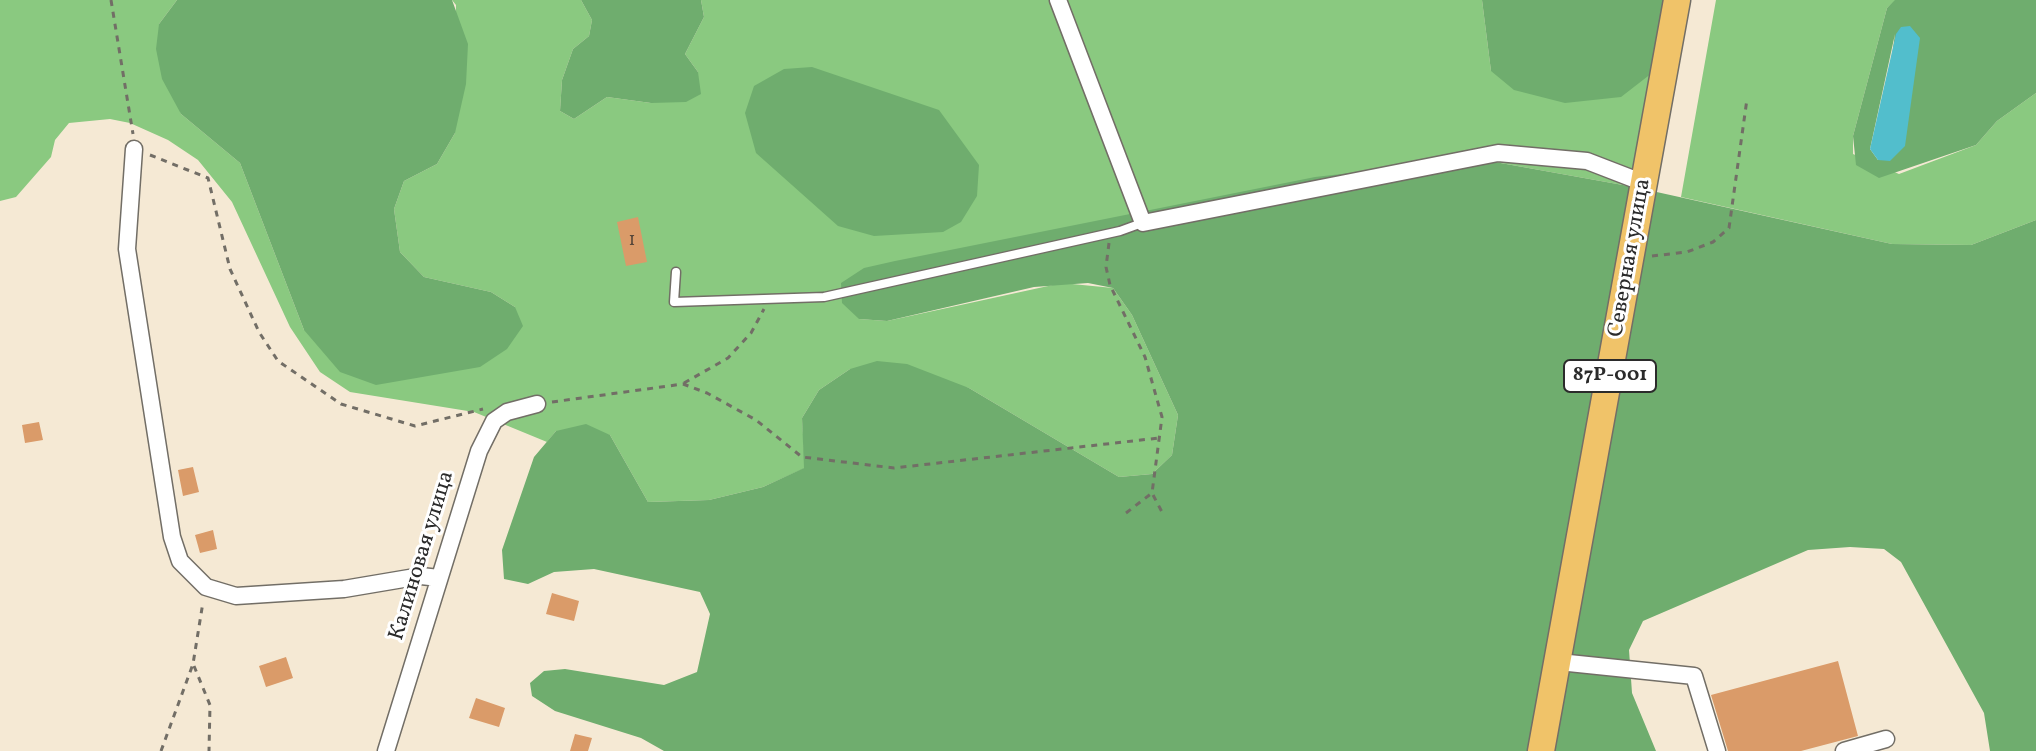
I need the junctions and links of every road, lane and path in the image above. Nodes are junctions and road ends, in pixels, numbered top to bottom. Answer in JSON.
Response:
{"nodes":[{"id":1,"x":111,"y":0,"type":"edge"},
{"id":2,"x":1058,"y":0,"type":"edge"},
{"id":3,"x":1677,"y":0,"type":"edge"},
{"id":4,"x":1747,"y":99,"type":"dead end"},
{"id":5,"x":134,"y":149,"type":"junction"},
{"id":6,"x":1644,"y":183,"type":"junction"},
{"id":7,"x":1143,"y":223,"type":"junction"},
{"id":8,"x":1111,"y":232,"type":"junction"},
{"id":9,"x":1632,"y":254,"type":"junction"},
{"id":10,"x":676,"y":272,"type":"dead end"},
{"id":11,"x":768,"y":302,"type":"junction"},
{"id":12,"x":683,"y":384,"type":"junction"},
{"id":13,"x":537,"y":404,"type":"joint"},
{"id":14,"x":507,"y":412,"type":"junction"},
{"id":15,"x":1159,"y":438,"type":"junction"},
{"id":16,"x":1152,"y":493,"type":"junction"},
{"id":17,"x":1162,"y":512,"type":"dead end"},
{"id":18,"x":1126,"y":513,"type":"dead end"},
{"id":19,"x":439,"y":578,"type":"junction"},
{"id":20,"x":206,"y":587,"type":"junction"},
{"id":21,"x":1559,"y":662,"type":"junction"},
{"id":22,"x":193,"y":664,"type":"junction"},
{"id":23,"x":1886,"y":739,"type":"dead end"},
{"id":24,"x":161,"y":751,"type":"edge"},
{"id":25,"x":209,"y":751,"type":"edge"},
{"id":26,"x":386,"y":751,"type":"edge"},
{"id":27,"x":1541,"y":751,"type":"edge"},
{"id":28,"x":1717,"y":751,"type":"edge"},
{"id":29,"x":1844,"y":751,"type":"edge"}],
"edges":[{"from":1,"to":5,"type":"path"},
{"from":2,"to":7,"type":"street"},
{"from":3,"to":6,"type":"main road","name":"Северная улица","number":"87Р-001"},
{"from":4,"to":9,"type":"path"},
{"from":5,"to":14,"type":"path"},
{"from":5,"to":20,"type":"street"},
{"from":6,"to":7,"type":"street"},
{"from":6,"to":9,"type":"main road","name":"Северная улица","number":"87Р-001"},
{"from":7,"to":8,"type":"lane"},
{"from":8,"to":11,"type":"lane"},
{"from":8,"to":15,"type":"path"},
{"from":9,"to":21,"type":"main road","name":"Северная улица","number":"87Р-001"},
{"from":10,"to":11,"type":"lane"},
{"from":11,"to":12,"type":"path"},
{"from":12,"to":13,"type":"path"},
{"from":12,"to":15,"type":"path"},
{"from":13,"to":14,"type":"street"},
{"from":14,"to":19,"type":"street","name":"Калиновая улица"},
{"from":15,"to":16,"type":"path"},
{"from":16,"to":17,"type":"path"},
{"from":16,"to":18,"type":"path"},
{"from":19,"to":20,"type":"street"},
{"from":19,"to":26,"type":"street","name":"Калиновая улица"},
{"from":20,"to":22,"type":"path"},
{"from":21,"to":27,"type":"main road","name":"Северная улица","number":"87Р-001"},
{"from":21,"to":28,"type":"street"},
{"from":22,"to":24,"type":"path"},
{"from":22,"to":25,"type":"path"},
{"from":23,"to":29,"type":"street"}]}
